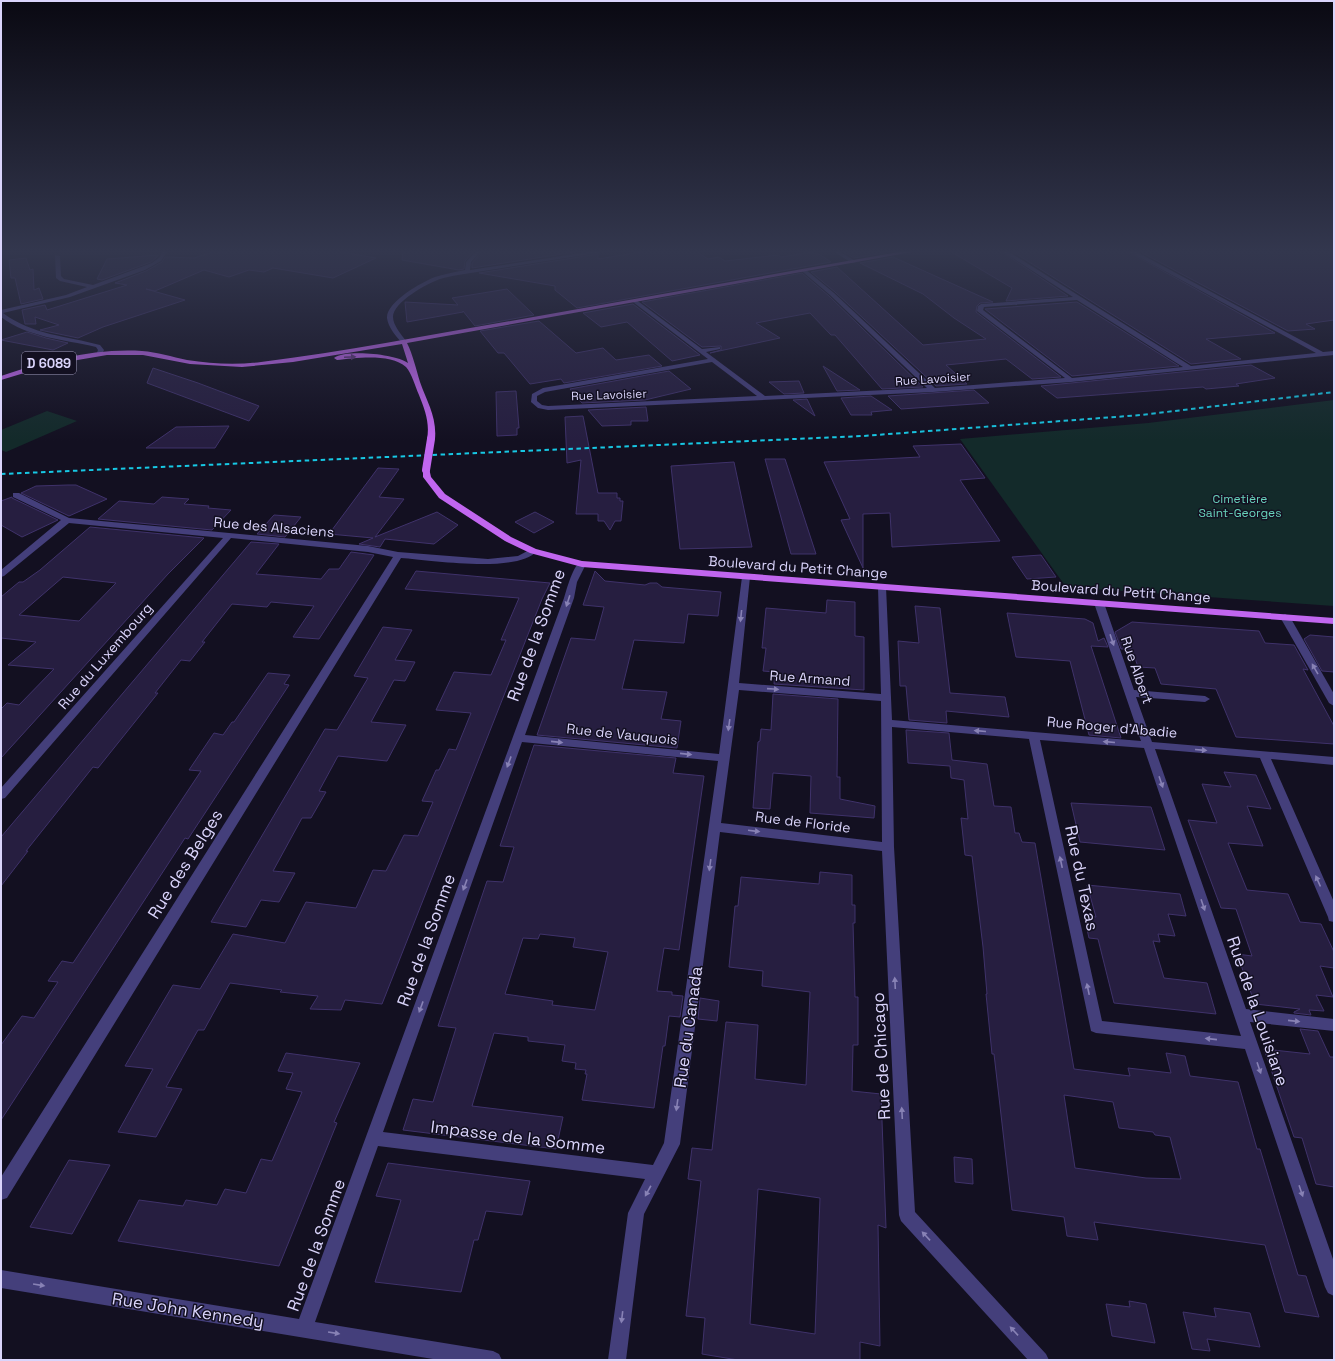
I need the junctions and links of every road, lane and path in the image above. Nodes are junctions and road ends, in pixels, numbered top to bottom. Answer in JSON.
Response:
{"nodes":[{"id":1,"x":391,"y":314,"type":"edge"},
{"id":2,"x":562,"y":314,"type":"edge"},
{"id":3,"x":652,"y":314,"type":"edge"},
{"id":4,"x":853,"y":314,"type":"edge"},
{"id":5,"x":983,"y":314,"type":"edge"},
{"id":6,"x":1103,"y":314,"type":"edge"},
{"id":7,"x":1247,"y":314,"type":"edge"},
{"id":8,"x":4,"y":321,"type":"edge"},
{"id":9,"x":403,"y":341,"type":"junction"},
{"id":10,"x":718,"y":348,"type":"dead end"},
{"id":11,"x":701,"y":351,"type":"junction"},
{"id":12,"x":1334,"y":354,"type":"edge"},
{"id":13,"x":99,"y":355,"type":"junction"},
{"id":14,"x":1324,"y":355,"type":"junction"},
{"id":15,"x":394,"y":358,"type":"junction"},
{"id":16,"x":713,"y":360,"type":"junction"},
{"id":17,"x":269,"y":363,"type":"junction"},
{"id":18,"x":1190,"y":368,"type":"junction"},
{"id":19,"x":1,"y":378,"type":"edge"},
{"id":20,"x":416,"y":379,"type":"junction"},
{"id":21,"x":1071,"y":380,"type":"junction"},
{"id":22,"x":933,"y":390,"type":"junction"},
{"id":23,"x":765,"y":399,"type":"junction"},
{"id":24,"x":16,"y":495,"type":"dead end"},
{"id":25,"x":67,"y":520,"type":"junction"},
{"id":26,"x":229,"y":536,"type":"junction"},
{"id":27,"x":533,"y":551,"type":"junction"},
{"id":28,"x":398,"y":555,"type":"junction"},
{"id":29,"x":582,"y":564,"type":"junction"},
{"id":30,"x":1,"y":574,"type":"edge"},
{"id":31,"x":746,"y":577,"type":"junction"},
{"id":32,"x":882,"y":587,"type":"junction"},
{"id":33,"x":1099,"y":603,"type":"junction"},
{"id":34,"x":1285,"y":617,"type":"junction"},
{"id":35,"x":1334,"y":620,"type":"edge"},
{"id":36,"x":734,"y":686,"type":"junction"},
{"id":37,"x":1130,"y":693,"type":"junction"},
{"id":38,"x":885,"y":698,"type":"junction"},
{"id":39,"x":1205,"y":700,"type":"dead end"},
{"id":40,"x":1334,"y":703,"type":"edge"},
{"id":41,"x":887,"y":723,"type":"junction"},
{"id":42,"x":1034,"y":736,"type":"junction"},
{"id":43,"x":518,"y":738,"type":"junction"},
{"id":44,"x":1148,"y":745,"type":"junction"},
{"id":45,"x":1264,"y":755,"type":"junction"},
{"id":46,"x":724,"y":758,"type":"junction"},
{"id":47,"x":1334,"y":761,"type":"edge"},
{"id":48,"x":1,"y":795,"type":"edge"},
{"id":49,"x":715,"y":827,"type":"junction"},
{"id":50,"x":888,"y":847,"type":"junction"},
{"id":51,"x":1334,"y":917,"type":"edge"},
{"id":52,"x":1241,"y":1015,"type":"junction"},
{"id":53,"x":1334,"y":1025,"type":"edge"},
{"id":54,"x":1250,"y":1044,"type":"junction"},
{"id":55,"x":374,"y":1138,"type":"junction"},
{"id":56,"x":657,"y":1174,"type":"junction"},
{"id":57,"x":1,"y":1192,"type":"edge"},
{"id":58,"x":1,"y":1279,"type":"edge"},
{"id":59,"x":1334,"y":1287,"type":"edge"},
{"id":60,"x":304,"y":1329,"type":"junction"},
{"id":61,"x":493,"y":1360,"type":"edge"},
{"id":62,"x":617,"y":1360,"type":"edge"},
{"id":63,"x":1040,"y":1360,"type":"edge"}],
"edges":[{"from":1,"to":9,"type":"street"},
{"from":2,"to":9,"type":"main road","number":"D 6089"},
{"from":3,"to":11,"type":"street"},
{"from":4,"to":22,"type":"street"},
{"from":5,"to":21,"type":"street"},
{"from":6,"to":18,"type":"street"},
{"from":7,"to":14,"type":"street"},
{"from":8,"to":13,"type":"street"},
{"from":9,"to":15,"type":"main road"},
{"from":9,"to":17,"type":"main road","number":"D 6089"},
{"from":9,"to":20,"type":"main road","name":"Boulevard du Petit Change"},
{"from":10,"to":11,"type":"street"},
{"from":11,"to":16,"type":"street"},
{"from":12,"to":14,"type":"street","name":"Rue Lavoisier"},
{"from":13,"to":17,"type":"main road","number":"D 6089"},
{"from":13,"to":19,"type":"main road","number":"D 6089"},
{"from":14,"to":18,"type":"street","name":"Rue Lavoisier"},
{"from":17,"to":15,"type":"main road","one_way":true},
{"from":15,"to":20,"type":"main road"},
{"from":16,"to":23,"type":"street"},
{"from":16,"to":23,"type":"street","name":"Rue Lavoisier"},
{"from":18,"to":21,"type":"street","name":"Rue Lavoisier"},
{"from":20,"to":27,"type":"main road","name":"Boulevard du Petit Change","bridge":true},
{"from":21,"to":22,"type":"street","name":"Rue Lavoisier"},
{"from":22,"to":23,"type":"street","name":"Rue Lavoisier"},
{"from":24,"to":25,"type":"street","name":"Rue des Alsaciens"},
{"from":25,"to":26,"type":"street","name":"Rue des Alsaciens"},
{"from":25,"to":30,"type":"street"},
{"from":26,"to":28,"type":"street","name":"Rue des Alsaciens"},
{"from":26,"to":48,"type":"street","name":"Rue du Luxembourg"},
{"from":27,"to":28,"type":"street","name":"Rue des Alsaciens"},
{"from":27,"to":29,"type":"main road","name":"Boulevard du Petit Change"},
{"from":28,"to":57,"type":"street","name":"Rue des Belges"},
{"from":29,"to":31,"type":"main road","name":"Boulevard du Petit Change"},
{"from":29,"to":43,"type":"street","name":"Rue de la Somme","one_way":true},
{"from":31,"to":32,"type":"main road","name":"Boulevard du Petit Change"},
{"from":31,"to":36,"type":"street","name":"Rue du Canada","one_way":true},
{"from":32,"to":33,"type":"main road","name":"Boulevard du Petit Change"},
{"from":32,"to":38,"type":"street","name":"Rue de Chicago"},
{"from":33,"to":34,"type":"main road","name":"Boulevard du Petit Change"},
{"from":33,"to":37,"type":"street","name":"Rue Albert","one_way":true},
{"from":34,"to":35,"type":"main road","name":"Boulevard du Petit Change"},
{"from":40,"to":34,"type":"street","one_way":true},
{"from":36,"to":38,"type":"street","name":"Rue Armand","one_way":true},
{"from":36,"to":46,"type":"street","name":"Rue du Canada","one_way":true},
{"from":37,"to":39,"type":"street"},
{"from":37,"to":44,"type":"street","name":"Rue Albert"},
{"from":38,"to":41,"type":"street","name":"Rue de Chicago"},
{"from":42,"to":41,"type":"street","name":"Rue Roger d'Abadie","one_way":true},
{"from":41,"to":50,"type":"street","name":"Rue de Chicago"},
{"from":44,"to":42,"type":"street","name":"Rue Roger d'Abadie","one_way":true},
{"from":54,"to":42,"type":"street","name":"Rue du Texas","one_way":true},
{"from":43,"to":46,"type":"street","name":"Rue de Vauquois","one_way":true},
{"from":43,"to":55,"type":"street","name":"Rue de la Somme","one_way":true},
{"from":44,"to":45,"type":"street","name":"Rue Roger d'Abadie","one_way":true},
{"from":44,"to":52,"type":"street","name":"Rue de la Louisiane","one_way":true},
{"from":45,"to":47,"type":"street","name":"Rue Roger d'Abadie"},
{"from":51,"to":45,"type":"street","one_way":true},
{"from":46,"to":49,"type":"street","name":"Rue du Canada"},
{"from":49,"to":50,"type":"street","name":"Rue de Floride","one_way":true},
{"from":49,"to":56,"type":"street","name":"Rue du Canada","one_way":true},
{"from":63,"to":50,"type":"street","name":"Rue de Chicago","one_way":true},
{"from":52,"to":53,"type":"street","one_way":true},
{"from":52,"to":54,"type":"street","name":"Rue de la Louisiane"},
{"from":54,"to":59,"type":"street","name":"Rue de la Louisiane","one_way":true},
{"from":55,"to":56,"type":"street","name":"Impasse de la Somme"},
{"from":55,"to":60,"type":"street","name":"Rue de la Somme"},
{"from":56,"to":62,"type":"street","name":"Rue du Canada","one_way":true},
{"from":58,"to":60,"type":"street","name":"Rue John Kennedy","one_way":true},
{"from":60,"to":61,"type":"street","name":"Rue John Kennedy","one_way":true}]}
